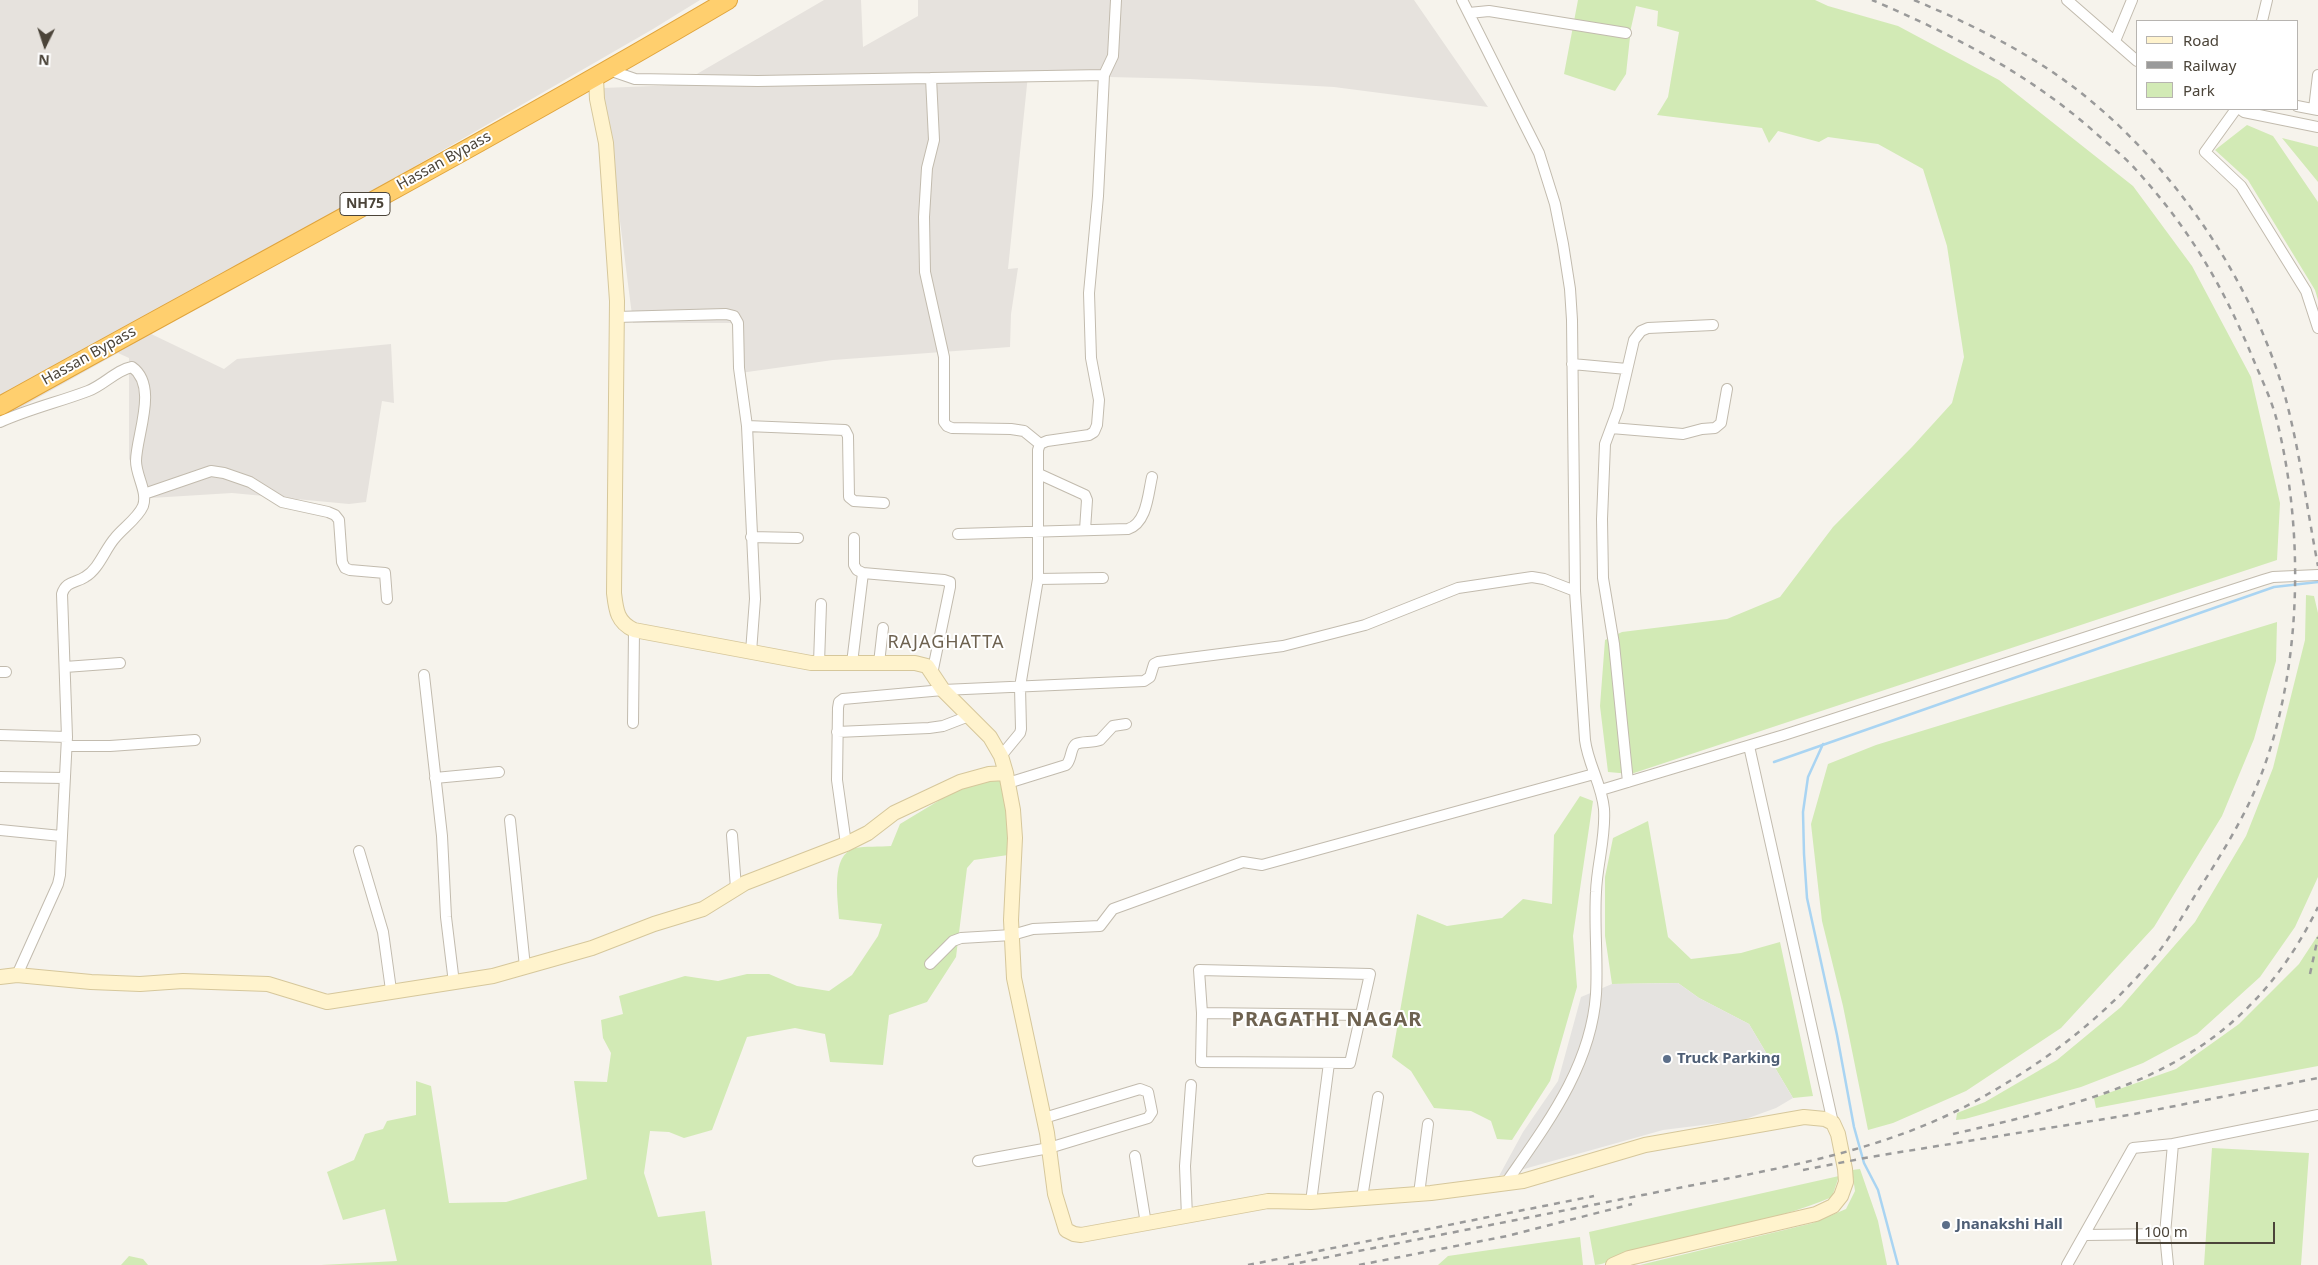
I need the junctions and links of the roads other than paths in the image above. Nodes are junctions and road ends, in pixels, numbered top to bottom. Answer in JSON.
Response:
{"nodes":[{"id":1,"x":728,"y":0,"type":"edge"},
{"id":2,"x":1116,"y":0,"type":"edge"},
{"id":3,"x":1462,"y":0,"type":"edge"},
{"id":4,"x":2067,"y":0,"type":"edge"},
{"id":5,"x":2132,"y":0,"type":"edge"},
{"id":6,"x":2267,"y":0,"type":"edge"},
{"id":7,"x":1469,"y":13,"type":"junction"},
{"id":8,"x":2262,"y":20,"type":"edge"},
{"id":9,"x":1626,"y":33,"type":"dead end"},
{"id":10,"x":2115,"y":41,"type":"junction"},
{"id":11,"x":2136,"y":60,"type":"edge"},
{"id":12,"x":603,"y":74,"type":"junction"},
{"id":13,"x":1104,"y":75,"type":"junction"},
{"id":14,"x":2318,"y":75,"type":"edge"},
{"id":15,"x":931,"y":78,"type":"junction"},
{"id":16,"x":2298,"y":106,"type":"edge"},
{"id":17,"x":2316,"y":109,"type":"edge"},
{"id":18,"x":2235,"y":110,"type":"edge"},
{"id":19,"x":2241,"y":110,"type":"edge"},
{"id":20,"x":2318,"y":127,"type":"edge"},
{"id":21,"x":616,"y":317,"type":"junction"},
{"id":22,"x":1713,"y":324,"type":"dead end"},
{"id":23,"x":2318,"y":328,"type":"edge"},
{"id":24,"x":1572,"y":364,"type":"junction"},
{"id":25,"x":1627,"y":370,"type":"junction"},
{"id":26,"x":1727,"y":389,"type":"dead end"},
{"id":27,"x":0,"y":406,"type":"edge"},
{"id":28,"x":0,"y":422,"type":"edge"},
{"id":29,"x":747,"y":426,"type":"junction"},
{"id":30,"x":1611,"y":428,"type":"junction"},
{"id":31,"x":1040,"y":444,"type":"junction"},
{"id":32,"x":1038,"y":474,"type":"junction"},
{"id":33,"x":1152,"y":477,"type":"dead end"},
{"id":34,"x":144,"y":494,"type":"junction"},
{"id":35,"x":884,"y":503,"type":"dead end"},
{"id":36,"x":1085,"y":530,"type":"junction"},
{"id":37,"x":1040,"y":532,"type":"junction"},
{"id":38,"x":958,"y":534,"type":"dead end"},
{"id":39,"x":751,"y":537,"type":"junction"},
{"id":40,"x":798,"y":538,"type":"dead end"},
{"id":41,"x":854,"y":538,"type":"dead end"},
{"id":42,"x":863,"y":573,"type":"junction"},
{"id":43,"x":2318,"y":576,"type":"edge"},
{"id":44,"x":1103,"y":578,"type":"dead end"},
{"id":45,"x":1038,"y":579,"type":"junction"},
{"id":46,"x":1575,"y":591,"type":"junction"},
{"id":47,"x":387,"y":599,"type":"dead end"},
{"id":48,"x":822,"y":604,"type":"dead end"},
{"id":49,"x":883,"y":628,"type":"dead end"},
{"id":50,"x":634,"y":630,"type":"junction"},
{"id":51,"x":751,"y":652,"type":"junction"},
{"id":52,"x":120,"y":663,"type":"dead end"},
{"id":53,"x":819,"y":663,"type":"junction"},
{"id":54,"x":852,"y":663,"type":"junction"},
{"id":55,"x":879,"y":663,"type":"junction"},
{"id":56,"x":65,"y":667,"type":"junction"},
{"id":57,"x":932,"y":674,"type":"junction"},
{"id":58,"x":424,"y":675,"type":"dead end"},
{"id":59,"x":1020,"y":688,"type":"junction"},
{"id":60,"x":943,"y":690,"type":"junction"},
{"id":61,"x":969,"y":716,"type":"junction"},
{"id":62,"x":632,"y":722,"type":"dead end"},
{"id":63,"x":1126,"y":724,"type":"dead end"},
{"id":64,"x":837,"y":732,"type":"junction"},
{"id":65,"x":0,"y":735,"type":"edge"},
{"id":66,"x":195,"y":740,"type":"dead end"},
{"id":67,"x":67,"y":741,"type":"junction"},
{"id":68,"x":1749,"y":746,"type":"junction"},
{"id":69,"x":1001,"y":756,"type":"junction"},
{"id":70,"x":499,"y":772,"type":"dead end"},
{"id":71,"x":1594,"y":774,"type":"junction"},
{"id":72,"x":0,"y":777,"type":"edge"},
{"id":73,"x":65,"y":778,"type":"junction"},
{"id":74,"x":436,"y":778,"type":"junction"},
{"id":75,"x":1007,"y":778,"type":"junction"},
{"id":76,"x":1628,"y":782,"type":"junction"},
{"id":77,"x":1601,"y":790,"type":"junction"},
{"id":78,"x":510,"y":820,"type":"dead end"},
{"id":79,"x":0,"y":830,"type":"edge"},
{"id":80,"x":732,"y":835,"type":"dead end"},
{"id":81,"x":61,"y":836,"type":"junction"},
{"id":82,"x":846,"y":844,"type":"junction"},
{"id":83,"x":359,"y":852,"type":"dead end"},
{"id":84,"x":736,"y":888,"type":"junction"},
{"id":85,"x":1012,"y":935,"type":"junction"},
{"id":86,"x":930,"y":964,"type":"dead end"},
{"id":87,"x":526,"y":967,"type":"junction"},
{"id":88,"x":17,"y":975,"type":"junction"},
{"id":89,"x":0,"y":976,"type":"edge"},
{"id":90,"x":454,"y":983,"type":"junction"},
{"id":91,"x":391,"y":990,"type":"junction"},
{"id":92,"x":1202,"y":1013,"type":"junction"},
{"id":93,"x":1362,"y":1015,"type":"junction"},
{"id":94,"x":1329,"y":1063,"type":"junction"},
{"id":95,"x":1190,"y":1085,"type":"dead end"},
{"id":96,"x":1378,"y":1097,"type":"dead end"},
{"id":97,"x":2318,"y":1115,"type":"edge"},
{"id":98,"x":1044,"y":1118,"type":"junction"},
{"id":99,"x":1832,"y":1123,"type":"junction"},
{"id":100,"x":1428,"y":1124,"type":"dead end"},
{"id":101,"x":2173,"y":1144,"type":"junction"},
{"id":102,"x":1049,"y":1148,"type":"junction"},
{"id":103,"x":1135,"y":1156,"type":"dead end"},
{"id":104,"x":978,"y":1161,"type":"dead end"},
{"id":105,"x":1506,"y":1183,"type":"junction"},
{"id":106,"x":1418,"y":1194,"type":"junction"},
{"id":107,"x":1362,"y":1198,"type":"junction"},
{"id":108,"x":1311,"y":1202,"type":"junction"},
{"id":109,"x":1187,"y":1217,"type":"junction"},
{"id":110,"x":1146,"y":1224,"type":"junction"},
{"id":111,"x":2165,"y":1234,"type":"junction"},
{"id":112,"x":2084,"y":1235,"type":"junction"},
{"id":113,"x":1613,"y":1265,"type":"edge"},
{"id":114,"x":2066,"y":1265,"type":"edge"},
{"id":115,"x":2168,"y":1265,"type":"edge"}],
"edges":[{"from":1,"to":12,"type":"highway","name":"Hassan Bypass","number":"NH75"},
{"from":2,"to":13,"type":"street"},
{"from":3,"to":7,"type":"street"},
{"from":4,"to":10,"type":"street"},
{"from":5,"to":10,"type":"street"},
{"from":6,"to":8,"type":"street"},
{"from":7,"to":9,"type":"street"},
{"from":7,"to":24,"type":"street"},
{"from":10,"to":11,"type":"street"},
{"from":12,"to":15,"type":"street"},
{"from":12,"to":21,"type":"street"},
{"from":12,"to":27,"type":"highway","name":"Hassan Bypass","number":"NH75"},
{"from":13,"to":15,"type":"street"},
{"from":13,"to":31,"type":"street"},
{"from":14,"to":17,"type":"street"},
{"from":15,"to":31,"type":"street"},
{"from":16,"to":17,"type":"street"},
{"from":18,"to":23,"type":"street"},
{"from":19,"to":20,"type":"street"},
{"from":21,"to":29,"type":"street"},
{"from":21,"to":50,"type":"street"},
{"from":22,"to":25,"type":"street"},
{"from":24,"to":25,"type":"street"},
{"from":24,"to":46,"type":"street"},
{"from":25,"to":30,"type":"street"},
{"from":26,"to":30,"type":"street"},
{"from":28,"to":34,"type":"street"},
{"from":29,"to":35,"type":"street"},
{"from":29,"to":39,"type":"street"},
{"from":30,"to":76,"type":"street"},
{"from":31,"to":32,"type":"street"},
{"from":32,"to":36,"type":"street"},
{"from":32,"to":37,"type":"street"},
{"from":33,"to":36,"type":"street"},
{"from":34,"to":47,"type":"street"},
{"from":34,"to":56,"type":"street"},
{"from":36,"to":37,"type":"street"},
{"from":37,"to":38,"type":"street"},
{"from":37,"to":45,"type":"street"},
{"from":39,"to":40,"type":"street"},
{"from":39,"to":51,"type":"street"},
{"from":41,"to":42,"type":"street"},
{"from":42,"to":54,"type":"street"},
{"from":42,"to":57,"type":"street"},
{"from":43,"to":68,"type":"street"},
{"from":44,"to":45,"type":"street"},
{"from":45,"to":59,"type":"street"},
{"from":46,"to":59,"type":"street"},
{"from":46,"to":71,"type":"street"},
{"from":48,"to":53,"type":"street"},
{"from":49,"to":55,"type":"street"},
{"from":50,"to":51,"type":"street"},
{"from":50,"to":62,"type":"street"},
{"from":51,"to":53,"type":"street"},
{"from":52,"to":56,"type":"street"},
{"from":53,"to":54,"type":"street"},
{"from":54,"to":55,"type":"street"},
{"from":55,"to":57,"type":"street"},
{"from":56,"to":67,"type":"street"},
{"from":57,"to":60,"type":"street"},
{"from":58,"to":74,"type":"street"},
{"from":59,"to":60,"type":"street"},
{"from":59,"to":69,"type":"street"},
{"from":60,"to":61,"type":"street"},
{"from":60,"to":64,"type":"street"},
{"from":61,"to":64,"type":"street"},
{"from":61,"to":69,"type":"street"},
{"from":63,"to":75,"type":"street"},
{"from":64,"to":82,"type":"street"},
{"from":65,"to":67,"type":"street"},
{"from":66,"to":67,"type":"street"},
{"from":67,"to":73,"type":"street"},
{"from":68,"to":76,"type":"street"},
{"from":68,"to":99,"type":"street"},
{"from":69,"to":75,"type":"street"},
{"from":70,"to":74,"type":"street"},
{"from":71,"to":77,"type":"street"},
{"from":71,"to":85,"type":"street"},
{"from":72,"to":73,"type":"street"},
{"from":73,"to":81,"type":"street"},
{"from":74,"to":90,"type":"street"},
{"from":75,"to":82,"type":"street"},
{"from":75,"to":85,"type":"street"},
{"from":76,"to":77,"type":"street"},
{"from":77,"to":105,"type":"street"},
{"from":78,"to":87,"type":"street"},
{"from":79,"to":81,"type":"street"},
{"from":80,"to":84,"type":"street"},
{"from":81,"to":88,"type":"street"},
{"from":82,"to":84,"type":"street"},
{"from":83,"to":91,"type":"street"},
{"from":84,"to":87,"type":"street"},
{"from":85,"to":86,"type":"street"},
{"from":85,"to":98,"type":"street"},
{"from":87,"to":90,"type":"street"},
{"from":88,"to":89,"type":"street"},
{"from":88,"to":91,"type":"street"},
{"from":90,"to":91,"type":"street"},
{"from":92,"to":93,"type":"street"},
{"from":92,"to":93,"type":"street"},
{"from":92,"to":94,"type":"street"},
{"from":93,"to":94,"type":"street"},
{"from":94,"to":108,"type":"street"},
{"from":95,"to":109,"type":"street"},
{"from":96,"to":107,"type":"street"},
{"from":97,"to":101,"type":"street"},
{"from":98,"to":102,"type":"street"},
{"from":98,"to":102,"type":"street"},
{"from":99,"to":105,"type":"street"},
{"from":99,"to":113,"type":"street"},
{"from":100,"to":106,"type":"street"},
{"from":101,"to":111,"type":"street"},
{"from":101,"to":112,"type":"street"},
{"from":102,"to":104,"type":"street"},
{"from":102,"to":110,"type":"street"},
{"from":103,"to":110,"type":"street"},
{"from":105,"to":106,"type":"street"},
{"from":106,"to":107,"type":"street"},
{"from":107,"to":108,"type":"street"},
{"from":108,"to":109,"type":"street"},
{"from":109,"to":110,"type":"street"},
{"from":111,"to":112,"type":"street"},
{"from":111,"to":115,"type":"street"},
{"from":112,"to":114,"type":"street"}]}
